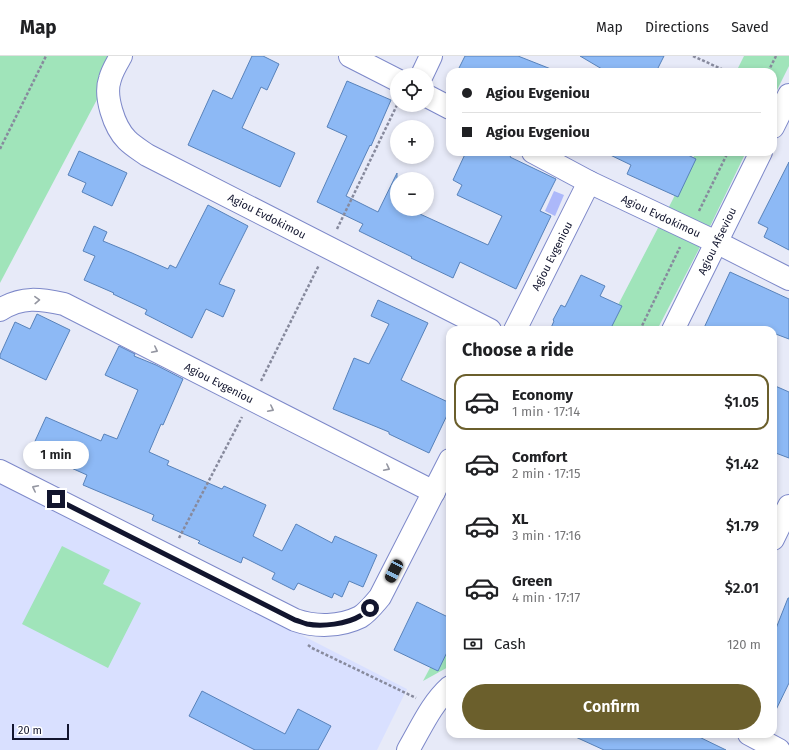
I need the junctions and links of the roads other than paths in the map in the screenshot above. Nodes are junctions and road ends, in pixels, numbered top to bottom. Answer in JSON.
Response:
{"nodes":[{"id":1,"x":121,"y":56,"type":"edge"},
{"id":2,"x":350,"y":56,"type":"edge"},
{"id":3,"x":431,"y":56,"type":"edge"},
{"id":4,"x":425,"y":68,"type":"edge"},
{"id":5,"x":390,"y":76,"type":"edge"},
{"id":6,"x":789,"y":94,"type":"edge"},
{"id":7,"x":434,"y":100,"type":"edge"},
{"id":8,"x":446,"y":106,"type":"edge"},
{"id":9,"x":777,"y":119,"type":"edge"},
{"id":10,"x":541,"y":156,"type":"edge"},
{"id":11,"x":759,"y":156,"type":"edge"},
{"id":12,"x":590,"y":182,"type":"junction"},
{"id":13,"x":716,"y":242,"type":"junction"},
{"id":14,"x":789,"y":279,"type":"edge"},
{"id":15,"x":0,"y":310,"type":"edge"},
{"id":16,"x":482,"y":326,"type":"edge"},
{"id":17,"x":517,"y":326,"type":"edge"},
{"id":18,"x":675,"y":326,"type":"edge"},
{"id":19,"x":446,"y":468,"type":"edge"},
{"id":20,"x":0,"y":470,"type":"edge"},
{"id":21,"x":434,"y":492,"type":"junction"},
{"id":22,"x":789,"y":506,"type":"edge"},
{"id":23,"x":777,"y":531,"type":"edge"},
{"id":24,"x":446,"y":690,"type":"edge"},
{"id":25,"x":756,"y":738,"type":"edge"},
{"id":26,"x":408,"y":750,"type":"edge"},
{"id":27,"x":779,"y":750,"type":"edge"}],
"edges":[{"from":1,"to":16,"type":"street","name":"Agiou Evdokimou"},
{"from":2,"to":5,"type":"street"},
{"from":3,"to":4,"type":"street"},
{"from":6,"to":9,"type":"street"},
{"from":7,"to":8,"type":"street"},
{"from":10,"to":12,"type":"street","name":"Agiou Evdokimou"},
{"from":11,"to":13,"type":"street","name":"Agiou Afseviou"},
{"from":12,"to":13,"type":"street","name":"Agiou Evdokimou"},
{"from":12,"to":17,"type":"street","name":"Agiou Evgeniou"},
{"from":13,"to":14,"type":"street","name":"Agiou Evdokimou"},
{"from":13,"to":18,"type":"street","name":"Agiou Afseviou"},
{"from":15,"to":21,"type":"street","name":"Agiou Evgeniou","one_way":true},
{"from":19,"to":21,"type":"street"},
{"from":21,"to":20,"type":"street","one_way":true},
{"from":22,"to":23,"type":"street"},
{"from":24,"to":26,"type":"street"},
{"from":25,"to":27,"type":"street"}]}
